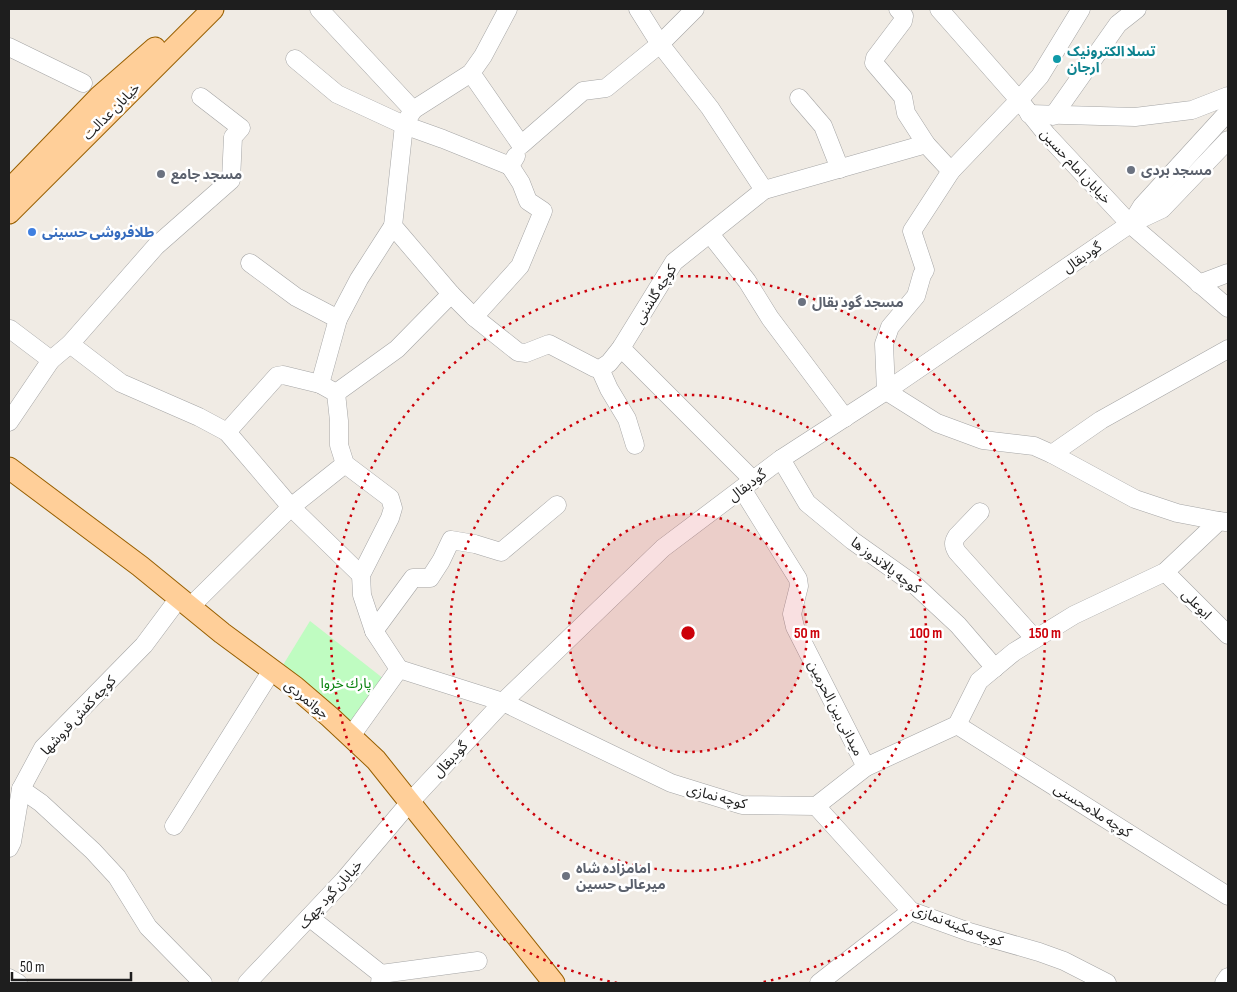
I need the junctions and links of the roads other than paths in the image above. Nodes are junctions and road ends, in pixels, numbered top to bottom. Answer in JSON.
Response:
{"nodes":[{"id":1,"x":197,"y":9,"type":"edge"},
{"id":2,"x":213,"y":9,"type":"edge"},
{"id":3,"x":319,"y":9,"type":"edge"},
{"id":4,"x":508,"y":9,"type":"edge"},
{"id":5,"x":638,"y":9,"type":"edge"},
{"id":6,"x":695,"y":9,"type":"edge"},
{"id":7,"x":898,"y":9,"type":"edge"},
{"id":8,"x":939,"y":9,"type":"edge"},
{"id":9,"x":1081,"y":9,"type":"edge"},
{"id":10,"x":1137,"y":9,"type":"edge"},
{"id":11,"x":660,"y":44,"type":"junction"},
{"id":12,"x":9,"y":47,"type":"edge"},
{"id":13,"x":295,"y":59,"type":"dead end"},
{"id":14,"x":471,"y":73,"type":"junction"},
{"id":15,"x":83,"y":83,"type":"dead end"},
{"id":16,"x":1228,"y":96,"type":"edge"},
{"id":17,"x":201,"y":97,"type":"dead end"},
{"id":18,"x":799,"y":98,"type":"dead end"},
{"id":19,"x":1019,"y":100,"type":"junction"},
{"id":20,"x":1228,"y":112,"type":"edge"},
{"id":21,"x":1029,"y":114,"type":"junction"},
{"id":22,"x":1053,"y":116,"type":"junction"},
{"id":23,"x":408,"y":118,"type":"junction"},
{"id":24,"x":1228,"y":140,"type":"edge"},
{"id":25,"x":926,"y":144,"type":"junction"},
{"id":26,"x":521,"y":145,"type":"junction"},
{"id":27,"x":510,"y":166,"type":"junction"},
{"id":28,"x":840,"y":168,"type":"junction"},
{"id":29,"x":951,"y":171,"type":"junction"},
{"id":30,"x":9,"y":190,"type":"edge"},
{"id":31,"x":764,"y":190,"type":"junction"},
{"id":32,"x":9,"y":213,"type":"edge"},
{"id":33,"x":1130,"y":224,"type":"junction"},
{"id":34,"x":392,"y":226,"type":"junction"},
{"id":35,"x":710,"y":234,"type":"junction"},
{"id":36,"x":250,"y":264,"type":"dead end"},
{"id":37,"x":1228,"y":273,"type":"edge"},
{"id":38,"x":1199,"y":284,"type":"junction"},
{"id":39,"x":451,"y":294,"type":"junction"},
{"id":40,"x":1228,"y":308,"type":"edge"},
{"id":41,"x":474,"y":317,"type":"junction"},
{"id":42,"x":338,"y":319,"type":"junction"},
{"id":43,"x":9,"y":331,"type":"edge"},
{"id":44,"x":70,"y":344,"type":"junction"},
{"id":45,"x":621,"y":348,"type":"junction"},
{"id":46,"x":1228,"y":349,"type":"edge"},
{"id":47,"x":50,"y":360,"type":"junction"},
{"id":48,"x":600,"y":369,"type":"junction"},
{"id":49,"x":320,"y":384,"type":"junction"},
{"id":50,"x":886,"y":391,"type":"junction"},
{"id":51,"x":336,"y":393,"type":"junction"},
{"id":52,"x":845,"y":418,"type":"junction"},
{"id":53,"x":9,"y":422,"type":"edge"},
{"id":54,"x":227,"y":432,"type":"junction"},
{"id":55,"x":635,"y":445,"type":"dead end"},
{"id":56,"x":1052,"y":454,"type":"junction"},
{"id":57,"x":781,"y":460,"type":"junction"},
{"id":58,"x":345,"y":464,"type":"junction"},
{"id":59,"x":11,"y":473,"type":"edge"},
{"id":60,"x":748,"y":484,"type":"junction"},
{"id":61,"x":557,"y":505,"type":"dead end"},
{"id":62,"x":291,"y":507,"type":"junction"},
{"id":63,"x":980,"y":512,"type":"dead end"},
{"id":64,"x":1223,"y":522,"type":"edge"},
{"id":65,"x":1165,"y":572,"type":"junction"},
{"id":66,"x":361,"y":575,"type":"junction"},
{"id":67,"x":184,"y":602,"type":"junction"},
{"id":68,"x":374,"y":631,"type":"junction"},
{"id":69,"x":1228,"y":635,"type":"edge"},
{"id":70,"x":1035,"y":639,"type":"junction"},
{"id":71,"x":995,"y":668,"type":"junction"},
{"id":72,"x":399,"y":669,"type":"junction"},
{"id":73,"x":272,"y":670,"type":"junction"},
{"id":74,"x":503,"y":702,"type":"junction"},
{"id":75,"x":957,"y":725,"type":"junction"},
{"id":76,"x":351,"y":736,"type":"junction"},
{"id":77,"x":866,"y":767,"type":"junction"},
{"id":78,"x":22,"y":789,"type":"junction"},
{"id":79,"x":410,"y":802,"type":"junction"},
{"id":80,"x":816,"y":806,"type":"junction"},
{"id":81,"x":174,"y":826,"type":"dead end"},
{"id":82,"x":9,"y":848,"type":"edge"},
{"id":83,"x":1228,"y":896,"type":"edge"},
{"id":84,"x":911,"y":911,"type":"junction"},
{"id":85,"x":309,"y":917,"type":"junction"},
{"id":86,"x":478,"y":961,"type":"dead end"},
{"id":87,"x":413,"y":970,"type":"junction"},
{"id":88,"x":1228,"y":977,"type":"edge"},
{"id":89,"x":9,"y":978,"type":"edge"},
{"id":90,"x":381,"y":979,"type":"edge"},
{"id":91,"x":18,"y":983,"type":"edge"},
{"id":92,"x":203,"y":983,"type":"edge"},
{"id":93,"x":247,"y":983,"type":"edge"},
{"id":94,"x":426,"y":983,"type":"edge"},
{"id":95,"x":554,"y":983,"type":"edge"},
{"id":96,"x":819,"y":983,"type":"edge"},
{"id":97,"x":1107,"y":983,"type":"edge"},
{"id":98,"x":1226,"y":983,"type":"edge"}],
"edges":[{"from":1,"to":30,"type":"main road","name":"خیابان عدالت"},
{"from":2,"to":32,"type":"main road","name":"خیابان عدالت"},
{"from":3,"to":23,"type":"street"},
{"from":4,"to":14,"type":"street"},
{"from":5,"to":11,"type":"street"},
{"from":6,"to":11,"type":"street"},
{"from":7,"to":25,"type":"street"},
{"from":8,"to":19,"type":"street","name":"خیابان امام حسین"},
{"from":9,"to":19,"type":"street"},
{"from":10,"to":22,"type":"street"},
{"from":11,"to":26,"type":"street"},
{"from":11,"to":31,"type":"street"},
{"from":12,"to":15,"type":"street"},
{"from":13,"to":23,"type":"street"},
{"from":14,"to":23,"type":"street"},
{"from":14,"to":26,"type":"street"},
{"from":16,"to":22,"type":"street"},
{"from":17,"to":44,"type":"street"},
{"from":18,"to":28,"type":"street"},
{"from":19,"to":21,"type":"street","name":"خیابان امام حسین"},
{"from":19,"to":29,"type":"street"},
{"from":20,"to":33,"type":"street"},
{"from":21,"to":22,"type":"street"},
{"from":21,"to":33,"type":"street","name":"خیابان امام حسین"},
{"from":23,"to":27,"type":"street"},
{"from":23,"to":34,"type":"street"},
{"from":24,"to":33,"type":"street"},
{"from":25,"to":28,"type":"street","name":"کوچه گلشنی"},
{"from":25,"to":29,"type":"street"},
{"from":26,"to":27,"type":"street"},
{"from":27,"to":41,"type":"street"},
{"from":28,"to":31,"type":"street","name":"کوچه گلشنی"},
{"from":29,"to":50,"type":"street"},
{"from":31,"to":35,"type":"street","name":"کوچه گلشنی"},
{"from":33,"to":38,"type":"street","name":"خیابان امام حسین"},
{"from":33,"to":50,"type":"street","name":"گودبقال"},
{"from":34,"to":39,"type":"street"},
{"from":34,"to":42,"type":"street"},
{"from":35,"to":45,"type":"street","name":"کوچه گلشنی"},
{"from":35,"to":52,"type":"street"},
{"from":36,"to":42,"type":"street"},
{"from":37,"to":38,"type":"street"},
{"from":38,"to":40,"type":"street","name":"خیابان امام حسین"},
{"from":39,"to":41,"type":"street"},
{"from":39,"to":51,"type":"street"},
{"from":41,"to":48,"type":"street"},
{"from":42,"to":49,"type":"street"},
{"from":43,"to":47,"type":"street"},
{"from":44,"to":47,"type":"street"},
{"from":44,"to":54,"type":"street"},
{"from":45,"to":48,"type":"street","name":"کوچه گلشنی"},
{"from":45,"to":60,"type":"street","name":"میدانی بین الحرمین"},
{"from":46,"to":56,"type":"street"},
{"from":47,"to":53,"type":"street"},
{"from":48,"to":55,"type":"street"},
{"from":49,"to":51,"type":"street"},
{"from":49,"to":54,"type":"street"},
{"from":50,"to":52,"type":"street","name":"گودبقال"},
{"from":50,"to":56,"type":"street"},
{"from":51,"to":58,"type":"street"},
{"from":52,"to":57,"type":"street","name":"گودبقال"},
{"from":54,"to":62,"type":"street"},
{"from":56,"to":64,"type":"street"},
{"from":57,"to":60,"type":"street","name":"گودبقال"},
{"from":57,"to":71,"type":"street","name":"کوچه پالاندوز ها"},
{"from":58,"to":62,"type":"street","name":"کوچه کفش فروشها"},
{"from":58,"to":66,"type":"street"},
{"from":59,"to":67,"type":"main road","name":"جوانمردی"},
{"from":60,"to":74,"type":"street","name":"گودبقال"},
{"from":60,"to":77,"type":"street","name":"میدانی بین الحرمین"},
{"from":61,"to":68,"type":"street"},
{"from":62,"to":66,"type":"street"},
{"from":62,"to":67,"type":"street","name":"کوچه کفش فروشها"},
{"from":63,"to":70,"type":"street"},
{"from":64,"to":65,"type":"street"},
{"from":65,"to":69,"type":"street","name":"ابوعلی"},
{"from":65,"to":70,"type":"street"},
{"from":66,"to":68,"type":"street"},
{"from":67,"to":73,"type":"main road","name":"جوانمردی"},
{"from":67,"to":78,"type":"street","name":"کوچه کفش فروشها"},
{"from":68,"to":72,"type":"street"},
{"from":70,"to":71,"type":"street"},
{"from":71,"to":75,"type":"street"},
{"from":72,"to":74,"type":"street","name":"کوچه نمازی"},
{"from":72,"to":76,"type":"street"},
{"from":73,"to":76,"type":"main road","name":"جوانمردی"},
{"from":73,"to":81,"type":"street"},
{"from":74,"to":79,"type":"street","name":"گودبقال"},
{"from":74,"to":80,"type":"street","name":"کوچه نمازی"},
{"from":75,"to":77,"type":"street"},
{"from":75,"to":83,"type":"street","name":"کوچه ملامحسنی"},
{"from":76,"to":79,"type":"main road","name":"جوانمردی"},
{"from":77,"to":80,"type":"street"},
{"from":78,"to":82,"type":"street","name":"کوچه کفش فروشها"},
{"from":78,"to":92,"type":"street"},
{"from":79,"to":85,"type":"street","name":"خیابان گود چهک"},
{"from":79,"to":95,"type":"main road","name":"جوانمردی"},
{"from":80,"to":84,"type":"street","name":"کوچه مکینه نمازی"},
{"from":84,"to":96,"type":"street"},
{"from":84,"to":97,"type":"street","name":"کوچه مکینه نمازی"},
{"from":85,"to":90,"type":"street"},
{"from":85,"to":93,"type":"street","name":"خیابان گود چهک"},
{"from":86,"to":87,"type":"street"},
{"from":87,"to":90,"type":"street"},
{"from":87,"to":94,"type":"street"},
{"from":88,"to":98,"type":"street"},
{"from":89,"to":91,"type":"street"}]}
